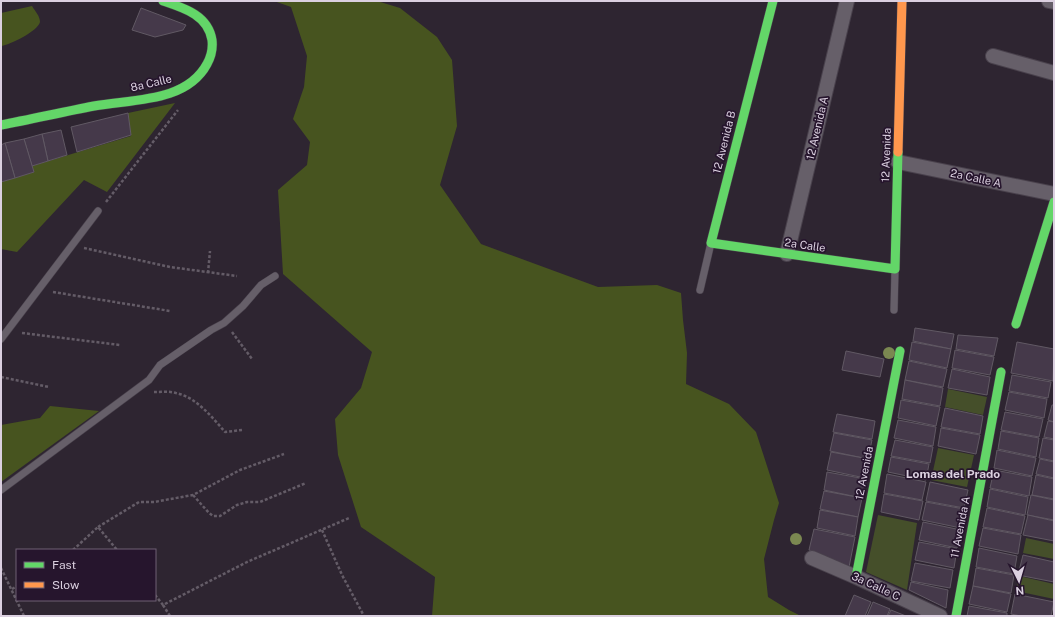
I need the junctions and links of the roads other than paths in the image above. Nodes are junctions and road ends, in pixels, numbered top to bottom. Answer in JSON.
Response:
{"nodes":[{"id":1,"x":163,"y":1,"type":"edge"},
{"id":2,"x":773,"y":1,"type":"edge"},
{"id":3,"x":848,"y":1,"type":"edge"},
{"id":4,"x":902,"y":1,"type":"edge"},
{"id":5,"x":1049,"y":1,"type":"edge"},
{"id":6,"x":1054,"y":2,"type":"edge"},
{"id":7,"x":993,"y":56,"type":"dead end"},
{"id":8,"x":1054,"y":72,"type":"edge"},
{"id":9,"x":1,"y":125,"type":"edge"},
{"id":10,"x":898,"y":162,"type":"junction"},
{"id":11,"x":1054,"y":194,"type":"edge"},
{"id":12,"x":1054,"y":202,"type":"edge"},
{"id":13,"x":98,"y":211,"type":"road end"},
{"id":14,"x":712,"y":243,"type":"junction"},
{"id":15,"x":787,"y":254,"type":"junction"},
{"id":16,"x":895,"y":270,"type":"junction"},
{"id":17,"x":276,"y":276,"type":"dead end"},
{"id":18,"x":700,"y":290,"type":"dead end"},
{"id":19,"x":894,"y":310,"type":"dead end"},
{"id":20,"x":1016,"y":324,"type":"dead end"},
{"id":21,"x":1,"y":339,"type":"edge"},
{"id":22,"x":900,"y":351,"type":"dead end"},
{"id":23,"x":1001,"y":372,"type":"dead end"},
{"id":24,"x":1,"y":490,"type":"edge"},
{"id":25,"x":812,"y":558,"type":"dead end"},
{"id":26,"x":856,"y":577,"type":"junction"},
{"id":27,"x":940,"y":616,"type":"edge"},
{"id":28,"x":956,"y":616,"type":"edge"}],
"edges":[{"from":1,"to":9,"type":"street","name":"8a Calle"},
{"from":2,"to":14,"type":"street","name":"12 Avenida B"},
{"from":3,"to":15,"type":"street","name":"12 Avenida A"},
{"from":4,"to":10,"type":"street","name":"12 Avenida"},
{"from":5,"to":6,"type":"street"},
{"from":7,"to":8,"type":"street"},
{"from":10,"to":11,"type":"street","name":"2a Calle A"},
{"from":10,"to":16,"type":"street","name":"12 Avenida"},
{"from":12,"to":20,"type":"street"},
{"from":13,"to":21,"type":"lane"},
{"from":14,"to":15,"type":"street","name":"2a Calle"},
{"from":14,"to":18,"type":"lane","name":"12 Avenida B"},
{"from":15,"to":16,"type":"street","name":"2a Calle"},
{"from":16,"to":19,"type":"lane","name":"12 Avenida"},
{"from":17,"to":24,"type":"lane"},
{"from":22,"to":26,"type":"street","name":"12 Avenida"},
{"from":23,"to":28,"type":"street","name":"11 Avenida A"},
{"from":25,"to":26,"type":"street","name":"3a Calle C"},
{"from":26,"to":27,"type":"street","name":"3a Calle C"}]}
